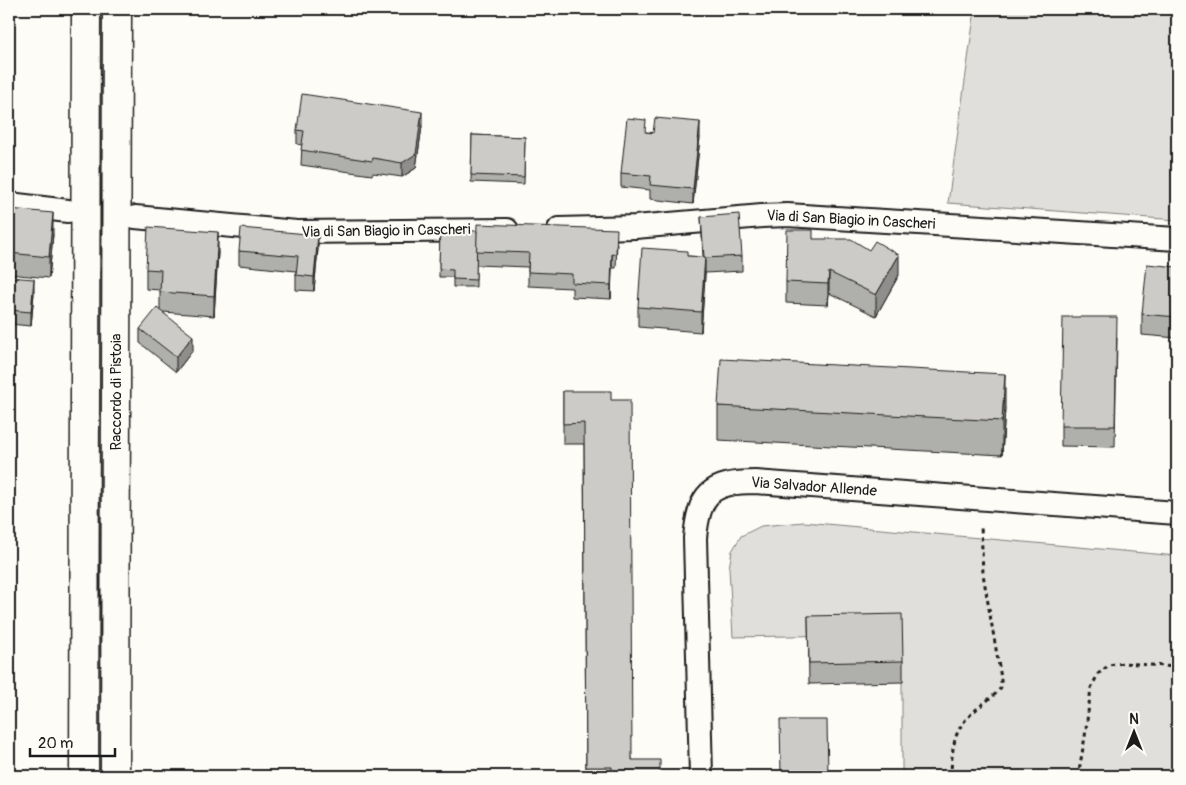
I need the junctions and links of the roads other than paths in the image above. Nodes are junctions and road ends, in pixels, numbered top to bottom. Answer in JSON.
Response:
{"nodes":[{"id":1,"x":86,"y":9,"type":"edge"},
{"id":2,"x":117,"y":9,"type":"edge"},
{"id":3,"x":9,"y":204,"type":"edge"},
{"id":4,"x":68,"y":211,"type":"dead end"},
{"id":5,"x":135,"y":217,"type":"dead end"},
{"id":6,"x":1177,"y":239,"type":"edge"},
{"id":7,"x":1177,"y":513,"type":"edge"},
{"id":8,"x":84,"y":776,"type":"edge"},
{"id":9,"x":115,"y":776,"type":"edge"},
{"id":10,"x":701,"y":776,"type":"edge"}],
"edges":[{"from":1,"to":8,"type":"highway","name":"Raccordo di Pistoia"},
{"from":2,"to":9,"type":"highway","name":"Raccordo di Pistoia"},
{"from":3,"to":4,"type":"street"},
{"from":5,"to":6,"type":"street","name":"Via di San Biagio in Cascheri"},
{"from":7,"to":10,"type":"street","name":"Via Salvador Allende"}]}
